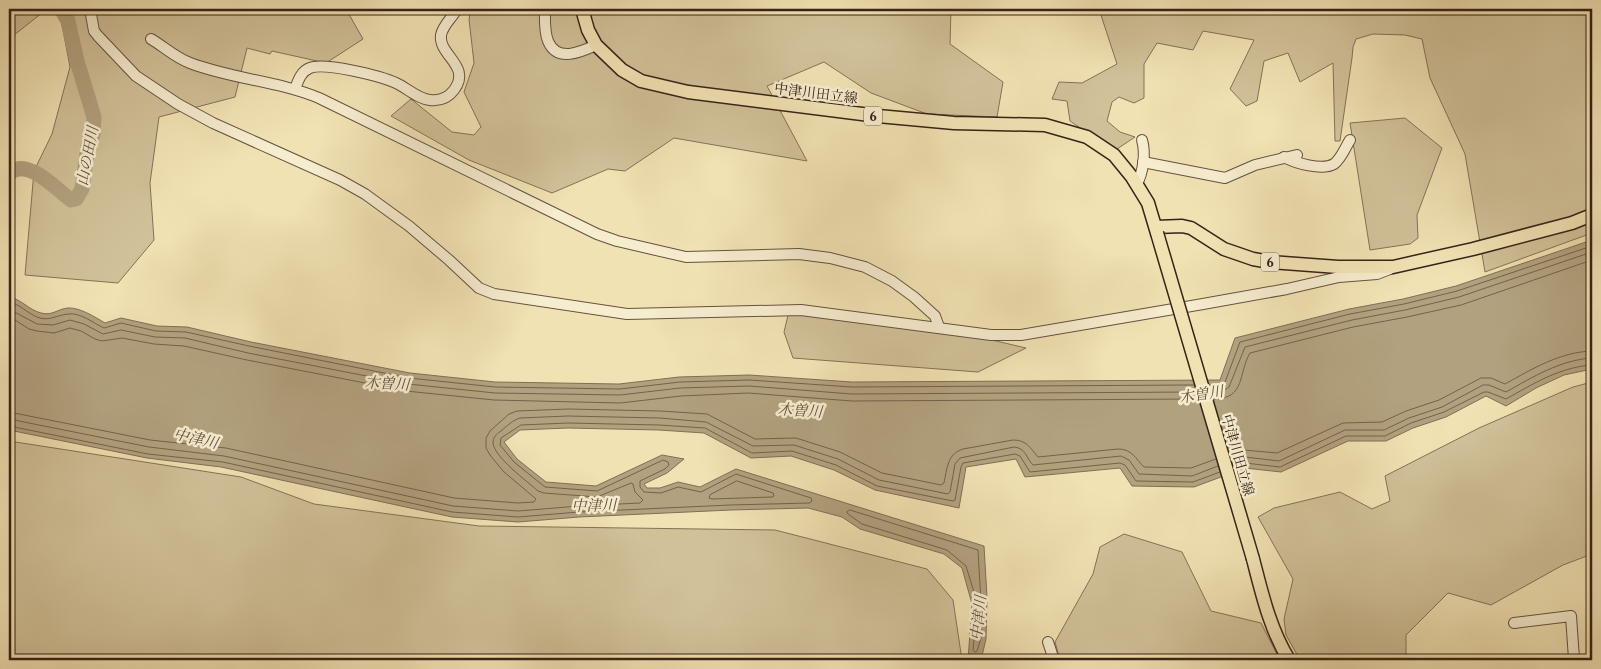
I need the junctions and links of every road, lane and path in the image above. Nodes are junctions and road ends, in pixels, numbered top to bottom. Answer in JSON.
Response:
{"nodes":[{"id":1,"x":90,"y":9,"type":"edge"},
{"id":2,"x":456,"y":9,"type":"edge"},
{"id":3,"x":545,"y":9,"type":"edge"},
{"id":4,"x":582,"y":9,"type":"edge"},
{"id":5,"x":151,"y":39,"type":"dead end"},
{"id":6,"x":596,"y":45,"type":"junction"},
{"id":7,"x":295,"y":89,"type":"junction"},
{"id":8,"x":1142,"y":140,"type":"dead end"},
{"id":9,"x":1350,"y":140,"type":"dead end"},
{"id":10,"x":1297,"y":154,"type":"dead end"},
{"id":11,"x":1284,"y":157,"type":"junction"},
{"id":12,"x":1143,"y":162,"type":"junction"},
{"id":13,"x":1137,"y":184,"type":"junction"},
{"id":14,"x":1592,"y":215,"type":"edge"},
{"id":15,"x":1156,"y":230,"type":"junction"},
{"id":16,"x":1338,"y":272,"type":"junction"},
{"id":17,"x":938,"y":327,"type":"junction"},
{"id":18,"x":1514,"y":623,"type":"dead end"},
{"id":19,"x":1048,"y":642,"type":"dead end"},
{"id":20,"x":1054,"y":660,"type":"edge"},
{"id":21,"x":1289,"y":660,"type":"edge"},
{"id":22,"x":1571,"y":660,"type":"edge"}],
"edges":[{"from":1,"to":17,"type":"street"},
{"from":2,"to":7,"type":"street"},
{"from":3,"to":6,"type":"street"},
{"from":4,"to":6,"type":"main road","name":"中津川田立線","number":"6"},
{"from":5,"to":7,"type":"street"},
{"from":6,"to":13,"type":"main road","name":"中津川田立線","number":"6"},
{"from":7,"to":17,"type":"street"},
{"from":8,"to":12,"type":"street"},
{"from":9,"to":11,"type":"street"},
{"from":10,"to":11,"type":"street"},
{"from":11,"to":12,"type":"street"},
{"from":12,"to":13,"type":"street"},
{"from":13,"to":15,"type":"main road","name":"中津川田立線","number":"6"},
{"from":14,"to":16,"type":"main road","number":"6"},
{"from":15,"to":16,"type":"main road","number":"6"},
{"from":15,"to":21,"type":"main road","name":"中津川田立線","number":"6","bridge":true},
{"from":16,"to":17,"type":"street"},
{"from":18,"to":22,"type":"street"},
{"from":19,"to":20,"type":"street"}]}
